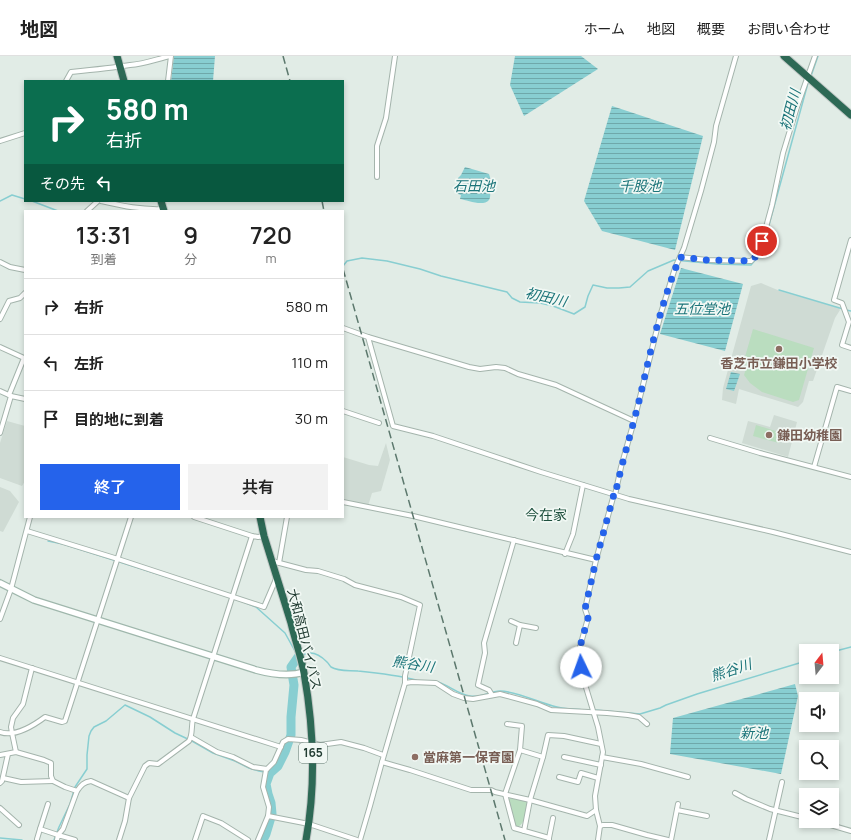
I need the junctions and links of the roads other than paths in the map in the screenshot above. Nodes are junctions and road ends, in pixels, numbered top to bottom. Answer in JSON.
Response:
{"nodes":[{"id":1,"x":116,"y":56,"type":"edge"},
{"id":2,"x":171,"y":56,"type":"edge"},
{"id":3,"x":395,"y":56,"type":"edge"},
{"id":4,"x":736,"y":56,"type":"edge"},
{"id":5,"x":784,"y":56,"type":"edge"},
{"id":6,"x":815,"y":56,"type":"edge"},
{"id":7,"x":120,"y":66,"type":"junction"},
{"id":8,"x":808,"y":77,"type":"junction"},
{"id":9,"x":67,"y":80,"type":"edge"},
{"id":10,"x":124,"y":80,"type":"edge"},
{"id":11,"x":168,"y":80,"type":"edge"},
{"id":12,"x":851,"y":115,"type":"edge"},
{"id":13,"x":24,"y":133,"type":"edge"},
{"id":14,"x":0,"y":141,"type":"edge"},
{"id":15,"x":377,"y":177,"type":"dead end"},
{"id":16,"x":97,"y":202,"type":"edge"},
{"id":17,"x":105,"y":202,"type":"edge"},
{"id":18,"x":88,"y":210,"type":"edge"},
{"id":19,"x":164,"y":210,"type":"edge"},
{"id":20,"x":851,"y":240,"type":"edge"},
{"id":21,"x":679,"y":259,"type":"junction"},
{"id":22,"x":0,"y":262,"type":"edge"},
{"id":23,"x":24,"y":270,"type":"edge"},
{"id":24,"x":24,"y":295,"type":"edge"},
{"id":25,"x":0,"y":318,"type":"edge"},
{"id":26,"x":850,"y":322,"type":"edge"},
{"id":27,"x":344,"y":328,"type":"edge"},
{"id":28,"x":368,"y":337,"type":"junction"},
{"id":29,"x":0,"y":347,"type":"edge"},
{"id":30,"x":851,"y":348,"type":"edge"},
{"id":31,"x":24,"y":362,"type":"edge"},
{"id":32,"x":0,"y":391,"type":"edge"},
{"id":33,"x":851,"y":391,"type":"edge"},
{"id":34,"x":10,"y":396,"type":"junction"},
{"id":35,"x":24,"y":399,"type":"edge"},
{"id":36,"x":344,"y":411,"type":"edge"},
{"id":37,"x":634,"y":421,"type":"junction"},
{"id":38,"x":379,"y":423,"type":"dead end"},
{"id":39,"x":0,"y":433,"type":"edge"},
{"id":40,"x":710,"y":438,"type":"dead end"},
{"id":41,"x":814,"y":467,"type":"junction"},
{"id":42,"x":851,"y":477,"type":"edge"},
{"id":43,"x":583,"y":485,"type":"junction"},
{"id":44,"x":614,"y":494,"type":"junction"},
{"id":45,"x":344,"y":502,"type":"edge"},
{"id":46,"x":30,"y":518,"type":"edge"},
{"id":47,"x":131,"y":518,"type":"edge"},
{"id":48,"x":260,"y":518,"type":"edge"},
{"id":49,"x":287,"y":518,"type":"edge"},
{"id":50,"x":205,"y":519,"type":"edge"},
{"id":51,"x":27,"y":531,"type":"junction"},
{"id":52,"x":252,"y":536,"type":"junction"},
{"id":53,"x":264,"y":536,"type":"junction"},
{"id":54,"x":514,"y":540,"type":"junction"},
{"id":55,"x":851,"y":552,"type":"edge"},
{"id":56,"x":565,"y":554,"type":"junction"},
{"id":57,"x":118,"y":559,"type":"junction"},
{"id":58,"x":596,"y":560,"type":"junction"},
{"id":59,"x":276,"y":562,"type":"junction"},
{"id":60,"x":277,"y":577,"type":"junction"},
{"id":61,"x":0,"y":583,"type":"edge"},
{"id":62,"x":11,"y":589,"type":"junction"},
{"id":63,"x":233,"y":596,"type":"junction"},
{"id":64,"x":0,"y":619,"type":"edge"},
{"id":65,"x":98,"y":620,"type":"junction"},
{"id":66,"x":511,"y":621,"type":"dead end"},
{"id":67,"x":520,"y":625,"type":"junction"},
{"id":68,"x":536,"y":628,"type":"dead end"},
{"id":69,"x":516,"y":643,"type":"dead end"},
{"id":70,"x":213,"y":657,"type":"junction"},
{"id":71,"x":0,"y":658,"type":"edge"},
{"id":72,"x":32,"y":668,"type":"junction"},
{"id":73,"x":301,"y":671,"type":"junction"},
{"id":74,"x":78,"y":682,"type":"junction"},
{"id":75,"x":405,"y":682,"type":"junction"},
{"id":76,"x":492,"y":695,"type":"junction"},
{"id":77,"x":594,"y":712,"type":"junction"},
{"id":78,"x":193,"y":719,"type":"junction"},
{"id":79,"x":508,"y":724,"type":"dead end"},
{"id":80,"x":646,"y":724,"type":"dead end"},
{"id":81,"x":0,"y":732,"type":"edge"},
{"id":82,"x":12,"y":733,"type":"junction"},
{"id":83,"x":190,"y":738,"type":"junction"},
{"id":84,"x":313,"y":743,"type":"junction"},
{"id":85,"x":601,"y":744,"type":"junction"},
{"id":86,"x":281,"y":747,"type":"junction"},
{"id":87,"x":520,"y":750,"type":"junction"},
{"id":88,"x":16,"y":752,"type":"junction"},
{"id":89,"x":8,"y":754,"type":"junction"},
{"id":90,"x":0,"y":755,"type":"edge"},
{"id":91,"x":384,"y":755,"type":"junction"},
{"id":92,"x":543,"y":757,"type":"junction"},
{"id":93,"x":564,"y":757,"type":"dead end"},
{"id":94,"x":602,"y":757,"type":"junction"},
{"id":95,"x":382,"y":762,"type":"junction"},
{"id":96,"x":601,"y":765,"type":"junction"},
{"id":97,"x":266,"y":771,"type":"junction"},
{"id":98,"x":2,"y":777,"type":"edge"},
{"id":99,"x":688,"y":777,"type":"dead end"},
{"id":100,"x":559,"y":778,"type":"dead end"},
{"id":101,"x":598,"y":778,"type":"junction"},
{"id":102,"x":53,"y":781,"type":"junction"},
{"id":103,"x":782,"y":782,"type":"dead end"},
{"id":104,"x":0,"y":783,"type":"edge"},
{"id":105,"x":75,"y":790,"type":"junction"},
{"id":106,"x":735,"y":793,"type":"dead end"},
{"id":107,"x":505,"y":794,"type":"junction"},
{"id":108,"x":129,"y":798,"type":"junction"},
{"id":109,"x":530,"y":800,"type":"junction"},
{"id":110,"x":48,"y":804,"type":"dead end"},
{"id":111,"x":678,"y":804,"type":"dead end"},
{"id":112,"x":0,"y":808,"type":"edge"},
{"id":113,"x":596,"y":810,"type":"junction"},
{"id":114,"x":677,"y":810,"type":"junction"},
{"id":115,"x":776,"y":810,"type":"junction"},
{"id":116,"x":707,"y":816,"type":"dead end"},
{"id":117,"x":799,"y":816,"type":"edge"},
{"id":118,"x":271,"y":817,"type":"junction"},
{"id":119,"x":553,"y":818,"type":"dead end"},
{"id":120,"x":309,"y":824,"type":"junction"},
{"id":121,"x":19,"y":825,"type":"dead end"},
{"id":122,"x":600,"y":826,"type":"junction"},
{"id":123,"x":839,"y":827,"type":"edge"},
{"id":124,"x":40,"y":829,"type":"junction"},
{"id":125,"x":524,"y":831,"type":"junction"},
{"id":126,"x":851,"y":831,"type":"edge"},
{"id":127,"x":57,"y":835,"type":"junction"},
{"id":128,"x":37,"y":839,"type":"edge"},
{"id":129,"x":549,"y":839,"type":"edge"},
{"id":130,"x":57,"y":840,"type":"edge"},
{"id":131,"x":75,"y":840,"type":"edge"},
{"id":132,"x":119,"y":840,"type":"edge"},
{"id":133,"x":195,"y":840,"type":"edge"},
{"id":134,"x":248,"y":840,"type":"edge"},
{"id":135,"x":258,"y":840,"type":"edge"},
{"id":136,"x":306,"y":840,"type":"edge"},
{"id":137,"x":359,"y":840,"type":"edge"},
{"id":138,"x":598,"y":840,"type":"edge"},
{"id":139,"x":670,"y":840,"type":"edge"},
{"id":140,"x":769,"y":840,"type":"edge"}],
"edges":[{"from":1,"to":7,"type":"highway"},
{"from":2,"to":7,"type":"street"},
{"from":2,"to":11,"type":"street"},
{"from":3,"to":15,"type":"street"},
{"from":4,"to":21,"type":"street"},
{"from":5,"to":8,"type":"highway"},
{"from":6,"to":8,"type":"street"},
{"from":7,"to":9,"type":"street"},
{"from":7,"to":10,"type":"highway"},
{"from":8,"to":12,"type":"highway"},
{"from":8,"to":21,"type":"street"},
{"from":13,"to":14,"type":"street"},
{"from":16,"to":18,"type":"street"},
{"from":17,"to":19,"type":"street"},
{"from":20,"to":26,"type":"street"},
{"from":21,"to":37,"type":"street"},
{"from":22,"to":23,"type":"street"},
{"from":24,"to":25,"type":"street"},
{"from":26,"to":30,"type":"street"},
{"from":27,"to":28,"type":"street"},
{"from":28,"to":37,"type":"street"},
{"from":28,"to":43,"type":"street"},
{"from":29,"to":31,"type":"street"},
{"from":31,"to":34,"type":"street"},
{"from":32,"to":34,"type":"street"},
{"from":33,"to":41,"type":"street"},
{"from":34,"to":35,"type":"street"},
{"from":34,"to":39,"type":"street"},
{"from":36,"to":38,"type":"street"},
{"from":37,"to":44,"type":"street"},
{"from":40,"to":41,"type":"street"},
{"from":41,"to":42,"type":"street"},
{"from":43,"to":44,"type":"street"},
{"from":43,"to":56,"type":"street"},
{"from":44,"to":55,"type":"street"},
{"from":44,"to":58,"type":"street"},
{"from":45,"to":54,"type":"street"},
{"from":46,"to":51,"type":"street"},
{"from":47,"to":57,"type":"street"},
{"from":48,"to":53,"type":"highway","name":"大和高田バイパス","number":"165"},
{"from":49,"to":59,"type":"street"},
{"from":50,"to":52,"type":"street"},
{"from":51,"to":57,"type":"street"},
{"from":51,"to":62,"type":"street"},
{"from":52,"to":53,"type":"street"},
{"from":52,"to":63,"type":"street"},
{"from":53,"to":59,"type":"highway","name":"大和高田バイパス","number":"165"},
{"from":54,"to":56,"type":"street"},
{"from":54,"to":76,"type":"street"},
{"from":56,"to":58,"type":"street"},
{"from":57,"to":63,"type":"street"},
{"from":57,"to":65,"type":"street"},
{"from":58,"to":77,"type":"street"},
{"from":59,"to":60,"type":"highway","name":"大和高田バイパス","number":"165"},
{"from":59,"to":75,"type":"street"},
{"from":60,"to":63,"type":"street"},
{"from":60,"to":73,"type":"highway","name":"大和高田バイパス","number":"165"},
{"from":61,"to":62,"type":"street"},
{"from":62,"to":64,"type":"street"},
{"from":62,"to":65,"type":"street"},
{"from":63,"to":70,"type":"street"},
{"from":65,"to":70,"type":"street"},
{"from":65,"to":74,"type":"street"},
{"from":66,"to":67,"type":"street"},
{"from":67,"to":68,"type":"street"},
{"from":67,"to":69,"type":"street"},
{"from":70,"to":73,"type":"street"},
{"from":70,"to":78,"type":"street"},
{"from":71,"to":72,"type":"street"},
{"from":72,"to":74,"type":"street"},
{"from":72,"to":82,"type":"street"},
{"from":73,"to":84,"type":"highway","name":"大和高田バイパス","number":"165"},
{"from":74,"to":78,"type":"street"},
{"from":74,"to":82,"type":"street"},
{"from":75,"to":76,"type":"street"},
{"from":75,"to":91,"type":"street"},
{"from":76,"to":77,"type":"street"},
{"from":77,"to":80,"type":"street"},
{"from":77,"to":85,"type":"street"},
{"from":78,"to":83,"type":"street"},
{"from":78,"to":86,"type":"street"},
{"from":79,"to":87,"type":"street"},
{"from":81,"to":82,"type":"street"},
{"from":82,"to":88,"type":"street"},
{"from":83,"to":97,"type":"street"},
{"from":83,"to":108,"type":"street"},
{"from":84,"to":86,"type":"street"},
{"from":84,"to":91,"type":"street"},
{"from":84,"to":120,"type":"highway","name":"大和高田バイパス","number":"165"},
{"from":85,"to":92,"type":"street"},
{"from":85,"to":94,"type":"street"},
{"from":86,"to":97,"type":"street"},
{"from":87,"to":92,"type":"street"},
{"from":87,"to":107,"type":"street"},
{"from":88,"to":89,"type":"street"},
{"from":88,"to":102,"type":"street"},
{"from":89,"to":90,"type":"street"},
{"from":89,"to":98,"type":"street"},
{"from":91,"to":95,"type":"street"},
{"from":92,"to":109,"type":"street"},
{"from":93,"to":96,"type":"street"},
{"from":94,"to":96,"type":"street"},
{"from":94,"to":99,"type":"street"},
{"from":95,"to":107,"type":"street"},
{"from":95,"to":137,"type":"street"},
{"from":96,"to":101,"type":"street"},
{"from":97,"to":118,"type":"street"},
{"from":98,"to":102,"type":"street"},
{"from":98,"to":104,"type":"street"},
{"from":100,"to":101,"type":"street"},
{"from":101,"to":113,"type":"street"},
{"from":102,"to":105,"type":"street"},
{"from":103,"to":115,"type":"street"},
{"from":105,"to":108,"type":"street"},
{"from":105,"to":127,"type":"street"},
{"from":106,"to":115,"type":"street"},
{"from":107,"to":109,"type":"street"},
{"from":107,"to":125,"type":"street"},
{"from":108,"to":132,"type":"street"},
{"from":109,"to":113,"type":"street"},
{"from":109,"to":125,"type":"street"},
{"from":110,"to":124,"type":"street"},
{"from":111,"to":114,"type":"street"},
{"from":112,"to":121,"type":"street"},
{"from":113,"to":122,"type":"street"},
{"from":114,"to":116,"type":"street"},
{"from":114,"to":139,"type":"street"},
{"from":115,"to":117,"type":"street"},
{"from":115,"to":140,"type":"street"},
{"from":118,"to":120,"type":"street"},
{"from":118,"to":135,"type":"street"},
{"from":119,"to":129,"type":"street"},
{"from":120,"to":136,"type":"highway","name":"大和高田バイパス","number":"165"},
{"from":120,"to":137,"type":"street"},
{"from":122,"to":138,"type":"street"},
{"from":122,"to":139,"type":"street"},
{"from":123,"to":126,"type":"street"},
{"from":124,"to":127,"type":"street"},
{"from":124,"to":128,"type":"street"},
{"from":125,"to":129,"type":"street"},
{"from":127,"to":130,"type":"street"},
{"from":127,"to":131,"type":"street"},
{"from":133,"to":134,"type":"street"}]}
